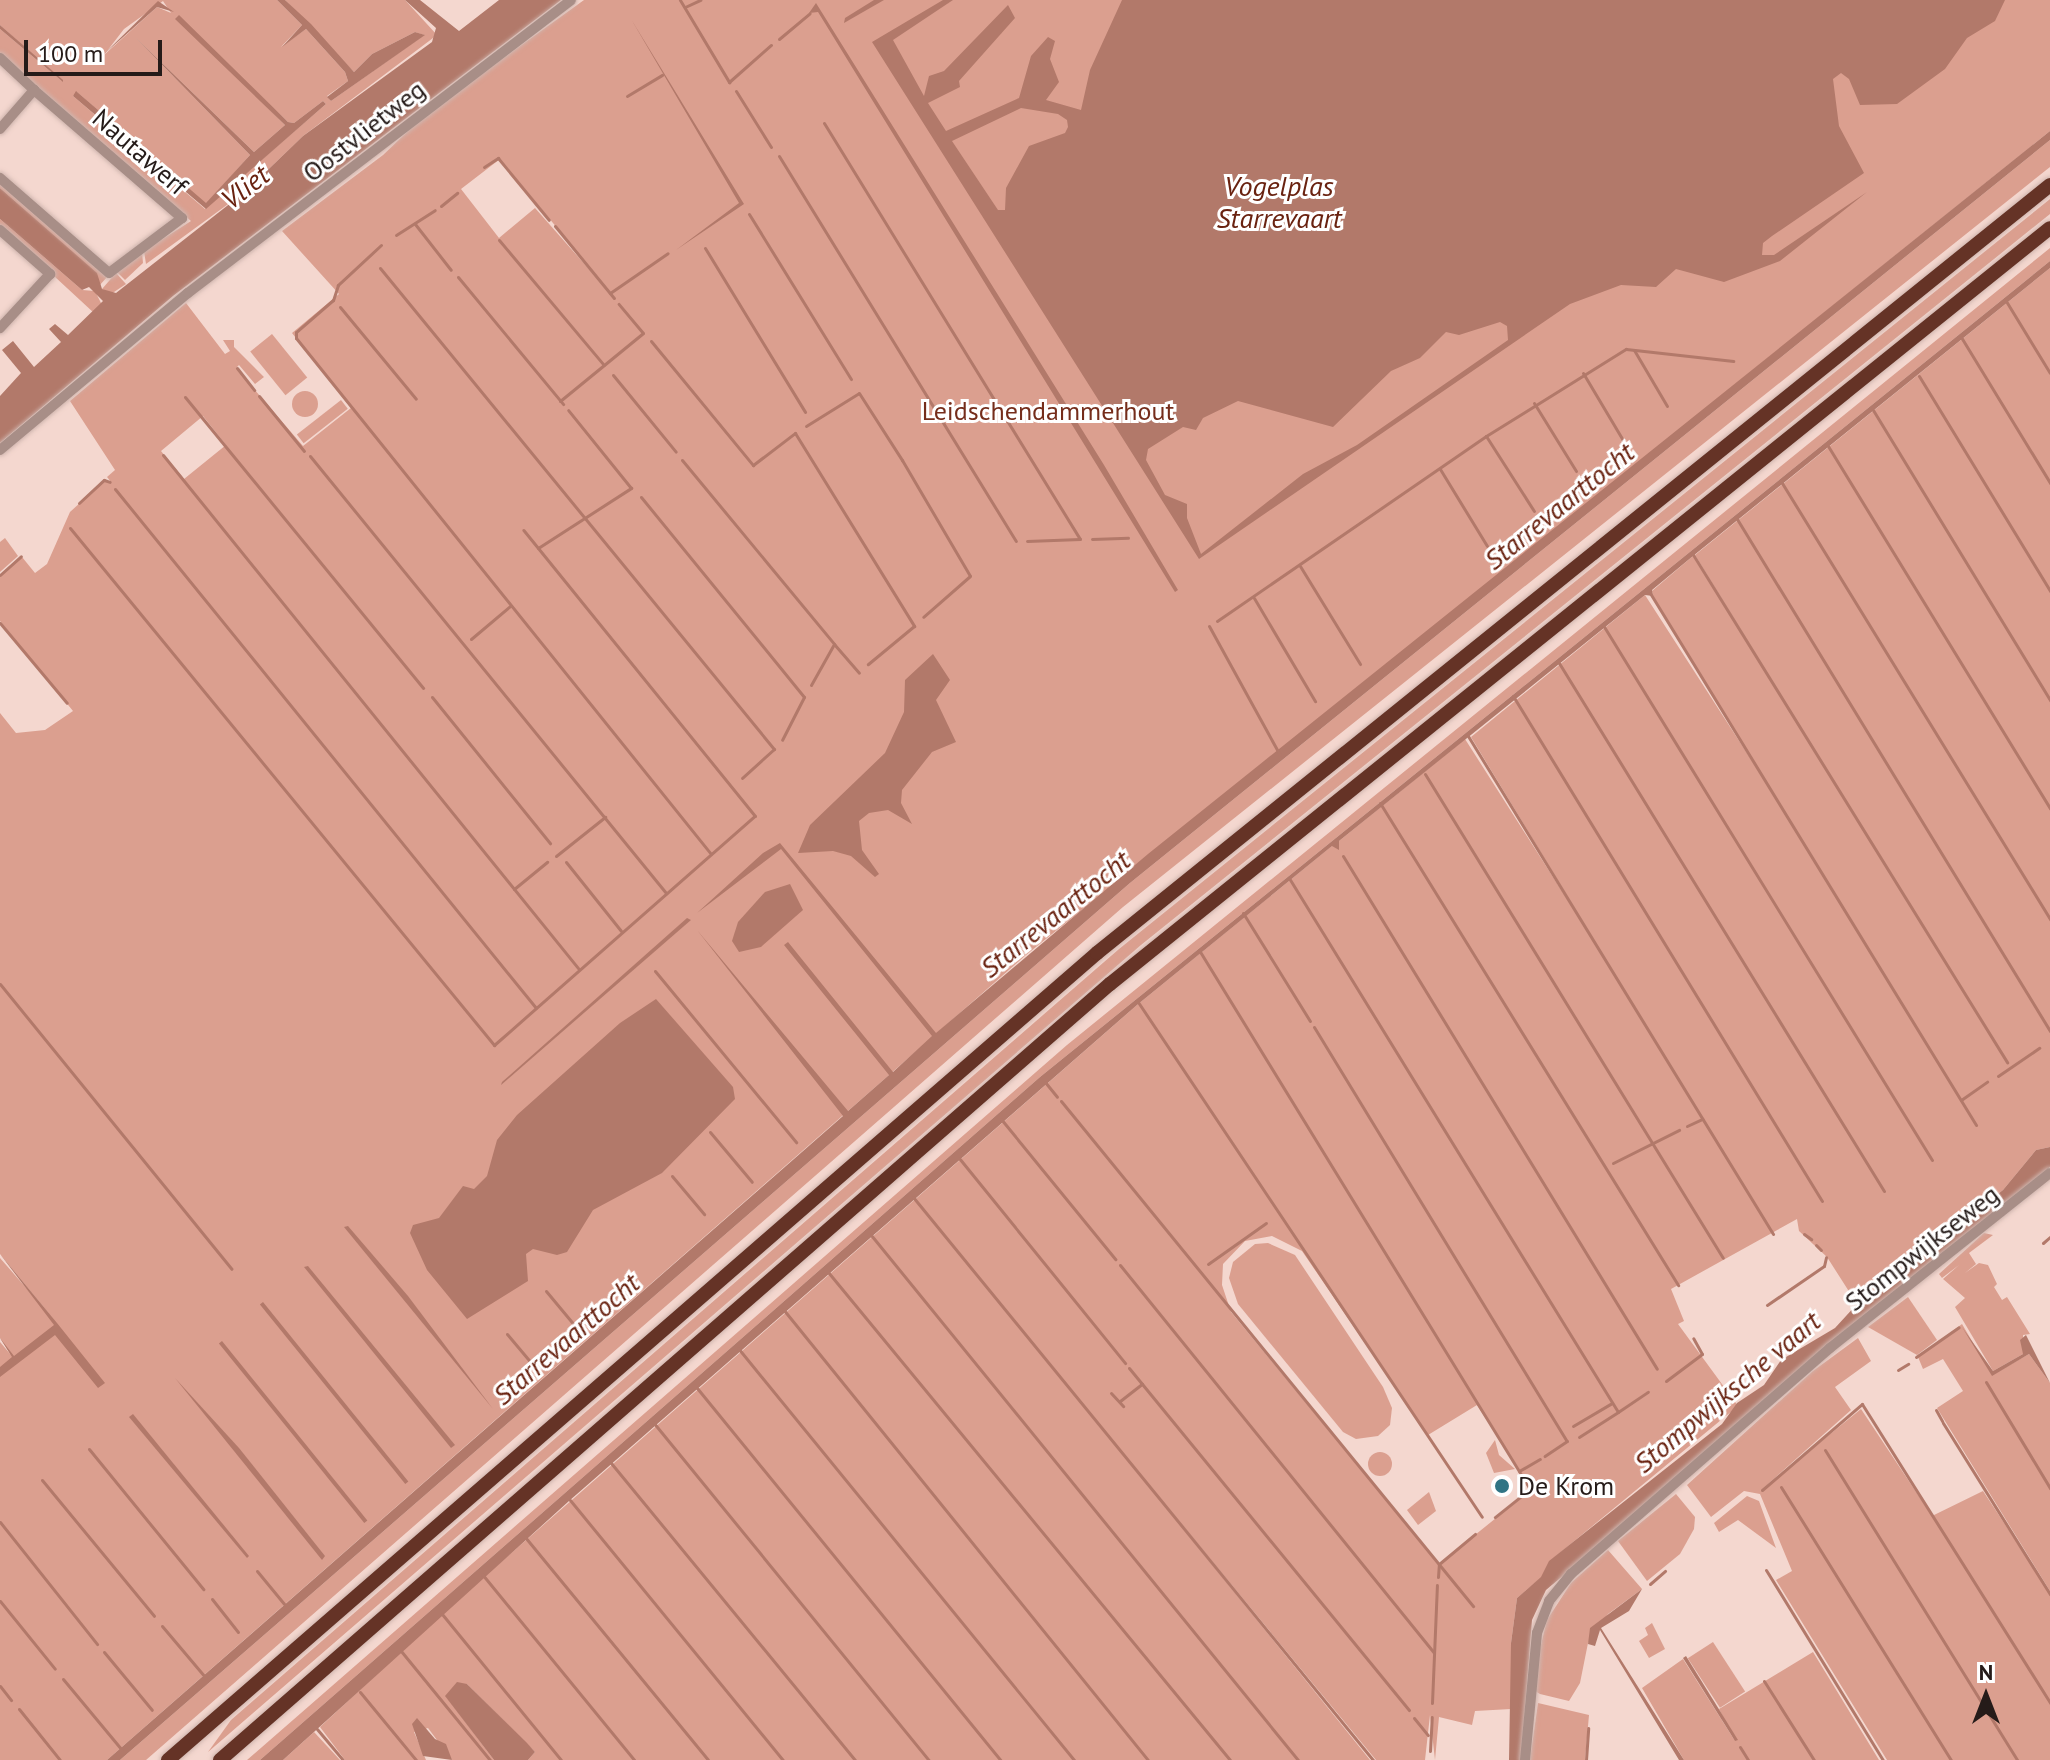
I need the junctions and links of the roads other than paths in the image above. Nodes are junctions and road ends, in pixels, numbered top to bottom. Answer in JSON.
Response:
{"nodes":[{"id":1,"x":571,"y":0,"type":"edge"},
{"id":2,"x":0,"y":58,"type":"edge"},
{"id":3,"x":34,"y":90,"type":"junction"},
{"id":4,"x":2,"y":129,"type":"edge"},
{"id":5,"x":0,"y":178,"type":"edge"},
{"id":6,"x":2050,"y":185,"type":"edge"},
{"id":7,"x":2050,"y":228,"type":"edge"},
{"id":8,"x":0,"y":230,"type":"edge"},
{"id":9,"x":0,"y":328,"type":"edge"},
{"id":10,"x":0,"y":450,"type":"edge"},
{"id":11,"x":2050,"y":1173,"type":"edge"},
{"id":12,"x":168,"y":1760,"type":"edge"},
{"id":13,"x":220,"y":1760,"type":"edge"},
{"id":14,"x":1525,"y":1760,"type":"edge"}],
"edges":[{"from":1,"to":10,"type":"street","name":"Oostvlietweg"},
{"from":2,"to":3,"type":"street","name":"Nautawerf"},
{"from":3,"to":4,"type":"street"},
{"from":3,"to":5,"type":"street","name":"Nautawerf"},
{"from":6,"to":12,"type":"highway"},
{"from":7,"to":13,"type":"highway"},
{"from":8,"to":9,"type":"street"},
{"from":11,"to":14,"type":"street","name":"Stompwijkseweg"}]}
